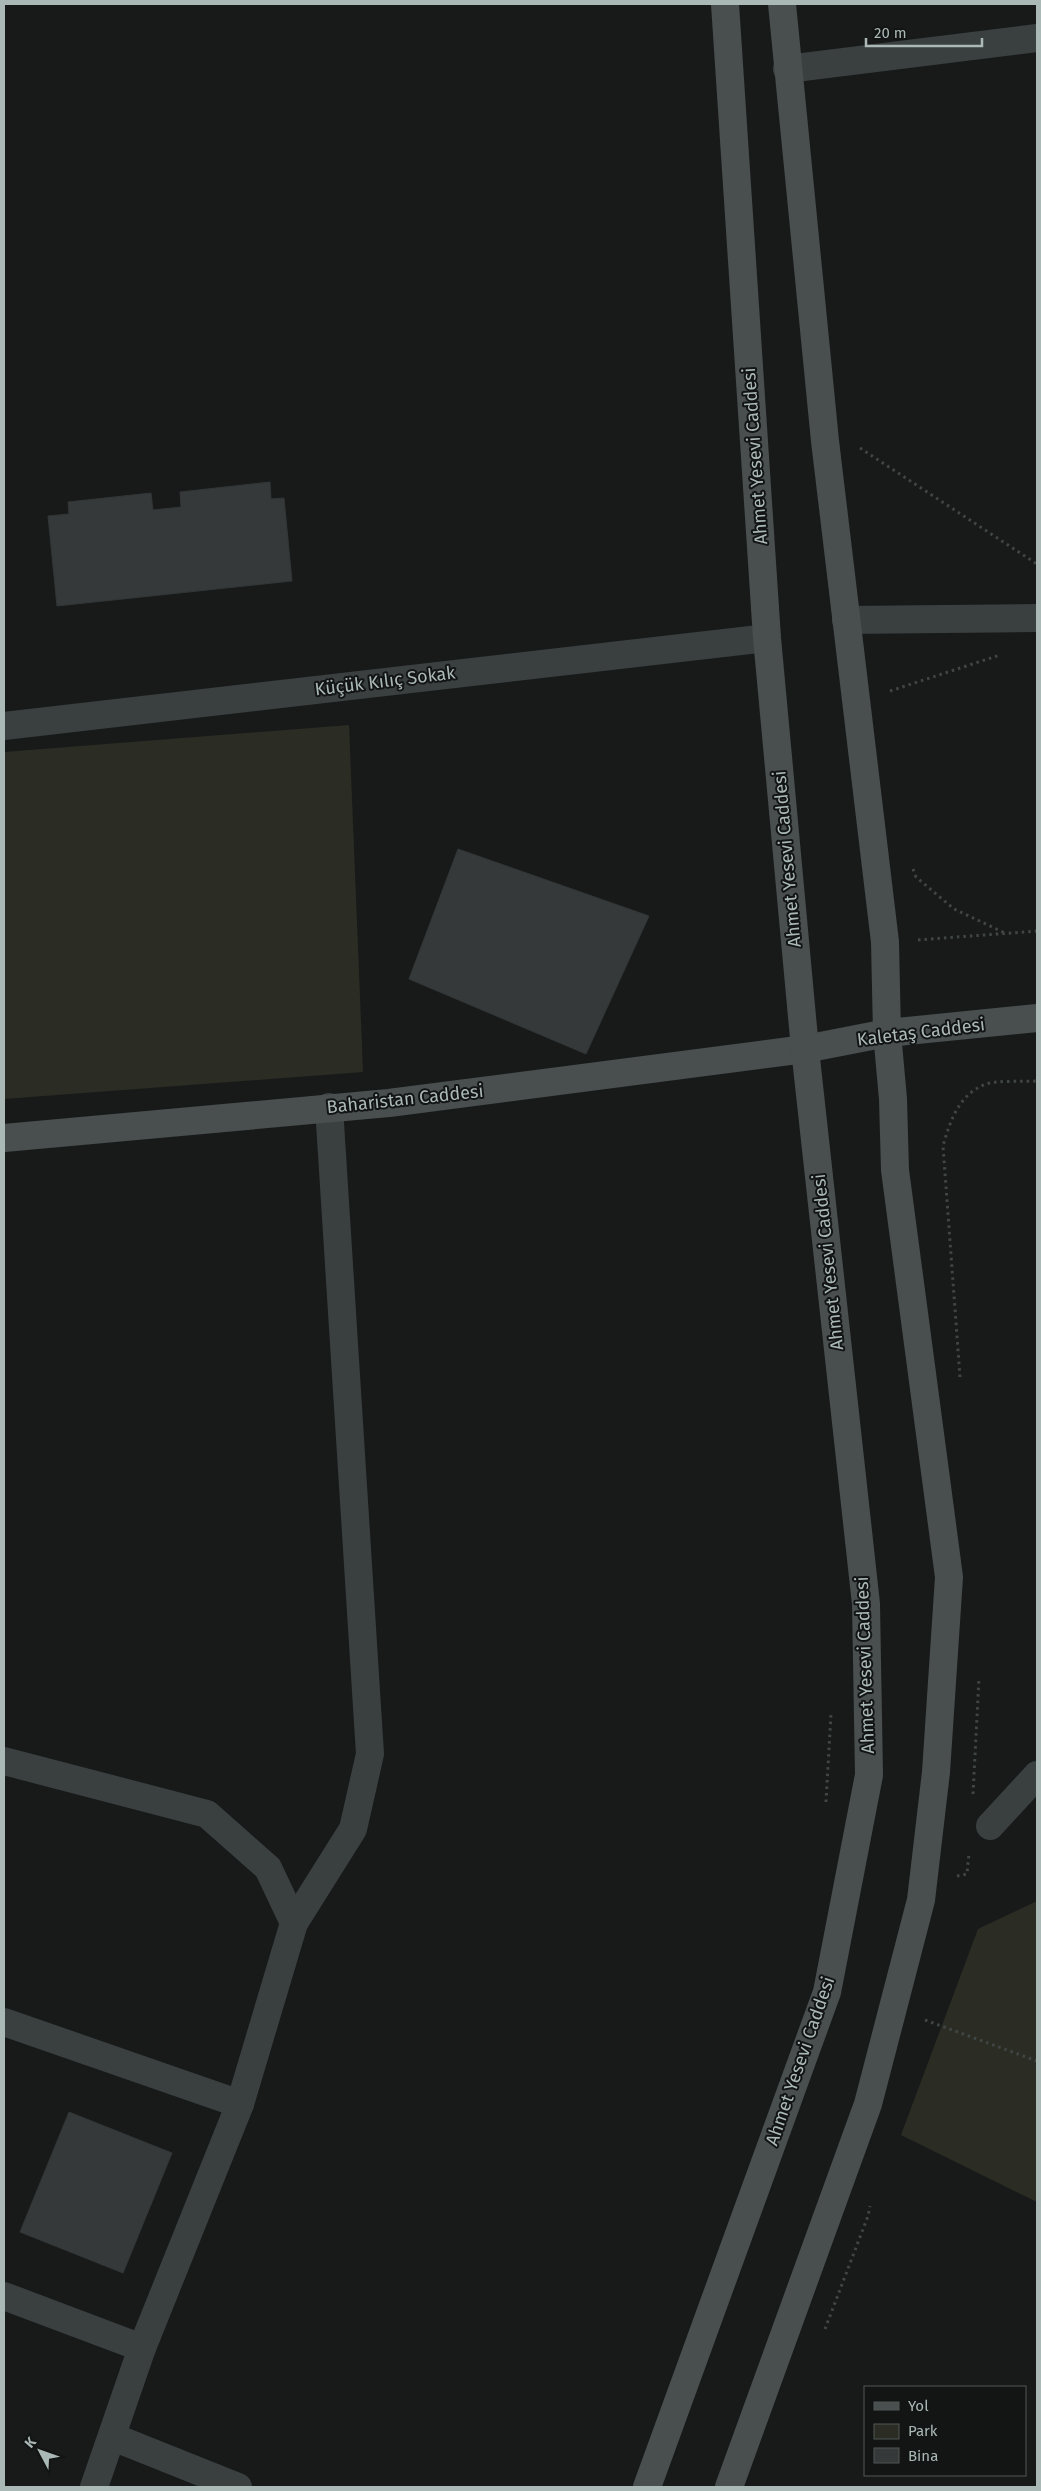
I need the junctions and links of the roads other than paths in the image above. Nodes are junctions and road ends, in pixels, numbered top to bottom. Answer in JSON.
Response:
{"nodes":[{"id":1,"x":725,"y":4,"type":"edge"},
{"id":2,"x":782,"y":4,"type":"edge"},
{"id":3,"x":1037,"y":38,"type":"edge"},
{"id":4,"x":787,"y":69,"type":"junction"},
{"id":5,"x":1037,"y":618,"type":"edge"},
{"id":6,"x":846,"y":620,"type":"junction"},
{"id":7,"x":767,"y":638,"type":"junction"},
{"id":8,"x":4,"y":726,"type":"edge"},
{"id":9,"x":1037,"y":1018,"type":"edge"},
{"id":10,"x":887,"y":1033,"type":"junction"},
{"id":11,"x":805,"y":1049,"type":"junction"},
{"id":12,"x":329,"y":1107,"type":"junction"},
{"id":13,"x":4,"y":1138,"type":"edge"},
{"id":14,"x":4,"y":1762,"type":"edge"},
{"id":15,"x":1037,"y":1774,"type":"edge"},
{"id":16,"x":990,"y":1826,"type":"dead end"},
{"id":17,"x":294,"y":1923,"type":"junction"},
{"id":18,"x":4,"y":2022,"type":"edge"},
{"id":19,"x":240,"y":2104,"type":"junction"},
{"id":20,"x":4,"y":2296,"type":"edge"},
{"id":21,"x":142,"y":2348,"type":"junction"},
{"id":22,"x":112,"y":2437,"type":"junction"},
{"id":23,"x":94,"y":2487,"type":"edge"},
{"id":24,"x":238,"y":2487,"type":"edge"},
{"id":25,"x":647,"y":2487,"type":"edge"},
{"id":26,"x":729,"y":2487,"type":"edge"}],
"edges":[{"from":1,"to":7,"type":"main road","name":"Ahmet Yesevi Caddesi"},
{"from":2,"to":4,"type":"main road"},
{"from":3,"to":4,"type":"street"},
{"from":4,"to":6,"type":"main road"},
{"from":5,"to":6,"type":"street"},
{"from":6,"to":10,"type":"main road"},
{"from":7,"to":8,"type":"street","name":"Küçük Kılıç Sokak"},
{"from":7,"to":11,"type":"main road","name":"Ahmet Yesevi Caddesi"},
{"from":9,"to":10,"type":"main road","name":"Kaletaş Caddesi"},
{"from":10,"to":11,"type":"main road","name":"Kaletaş Caddesi"},
{"from":10,"to":26,"type":"main road"},
{"from":11,"to":12,"type":"main road","name":"Baharistan Caddesi"},
{"from":11,"to":25,"type":"main road","name":"Ahmet Yesevi Caddesi"},
{"from":12,"to":13,"type":"main road","name":"Baharistan Caddesi"},
{"from":12,"to":17,"type":"street"},
{"from":14,"to":17,"type":"street"},
{"from":15,"to":16,"type":"street"},
{"from":17,"to":19,"type":"street"},
{"from":18,"to":19,"type":"street"},
{"from":19,"to":21,"type":"street"},
{"from":20,"to":21,"type":"street"},
{"from":21,"to":22,"type":"street"},
{"from":22,"to":23,"type":"street"},
{"from":22,"to":24,"type":"street"}]}
